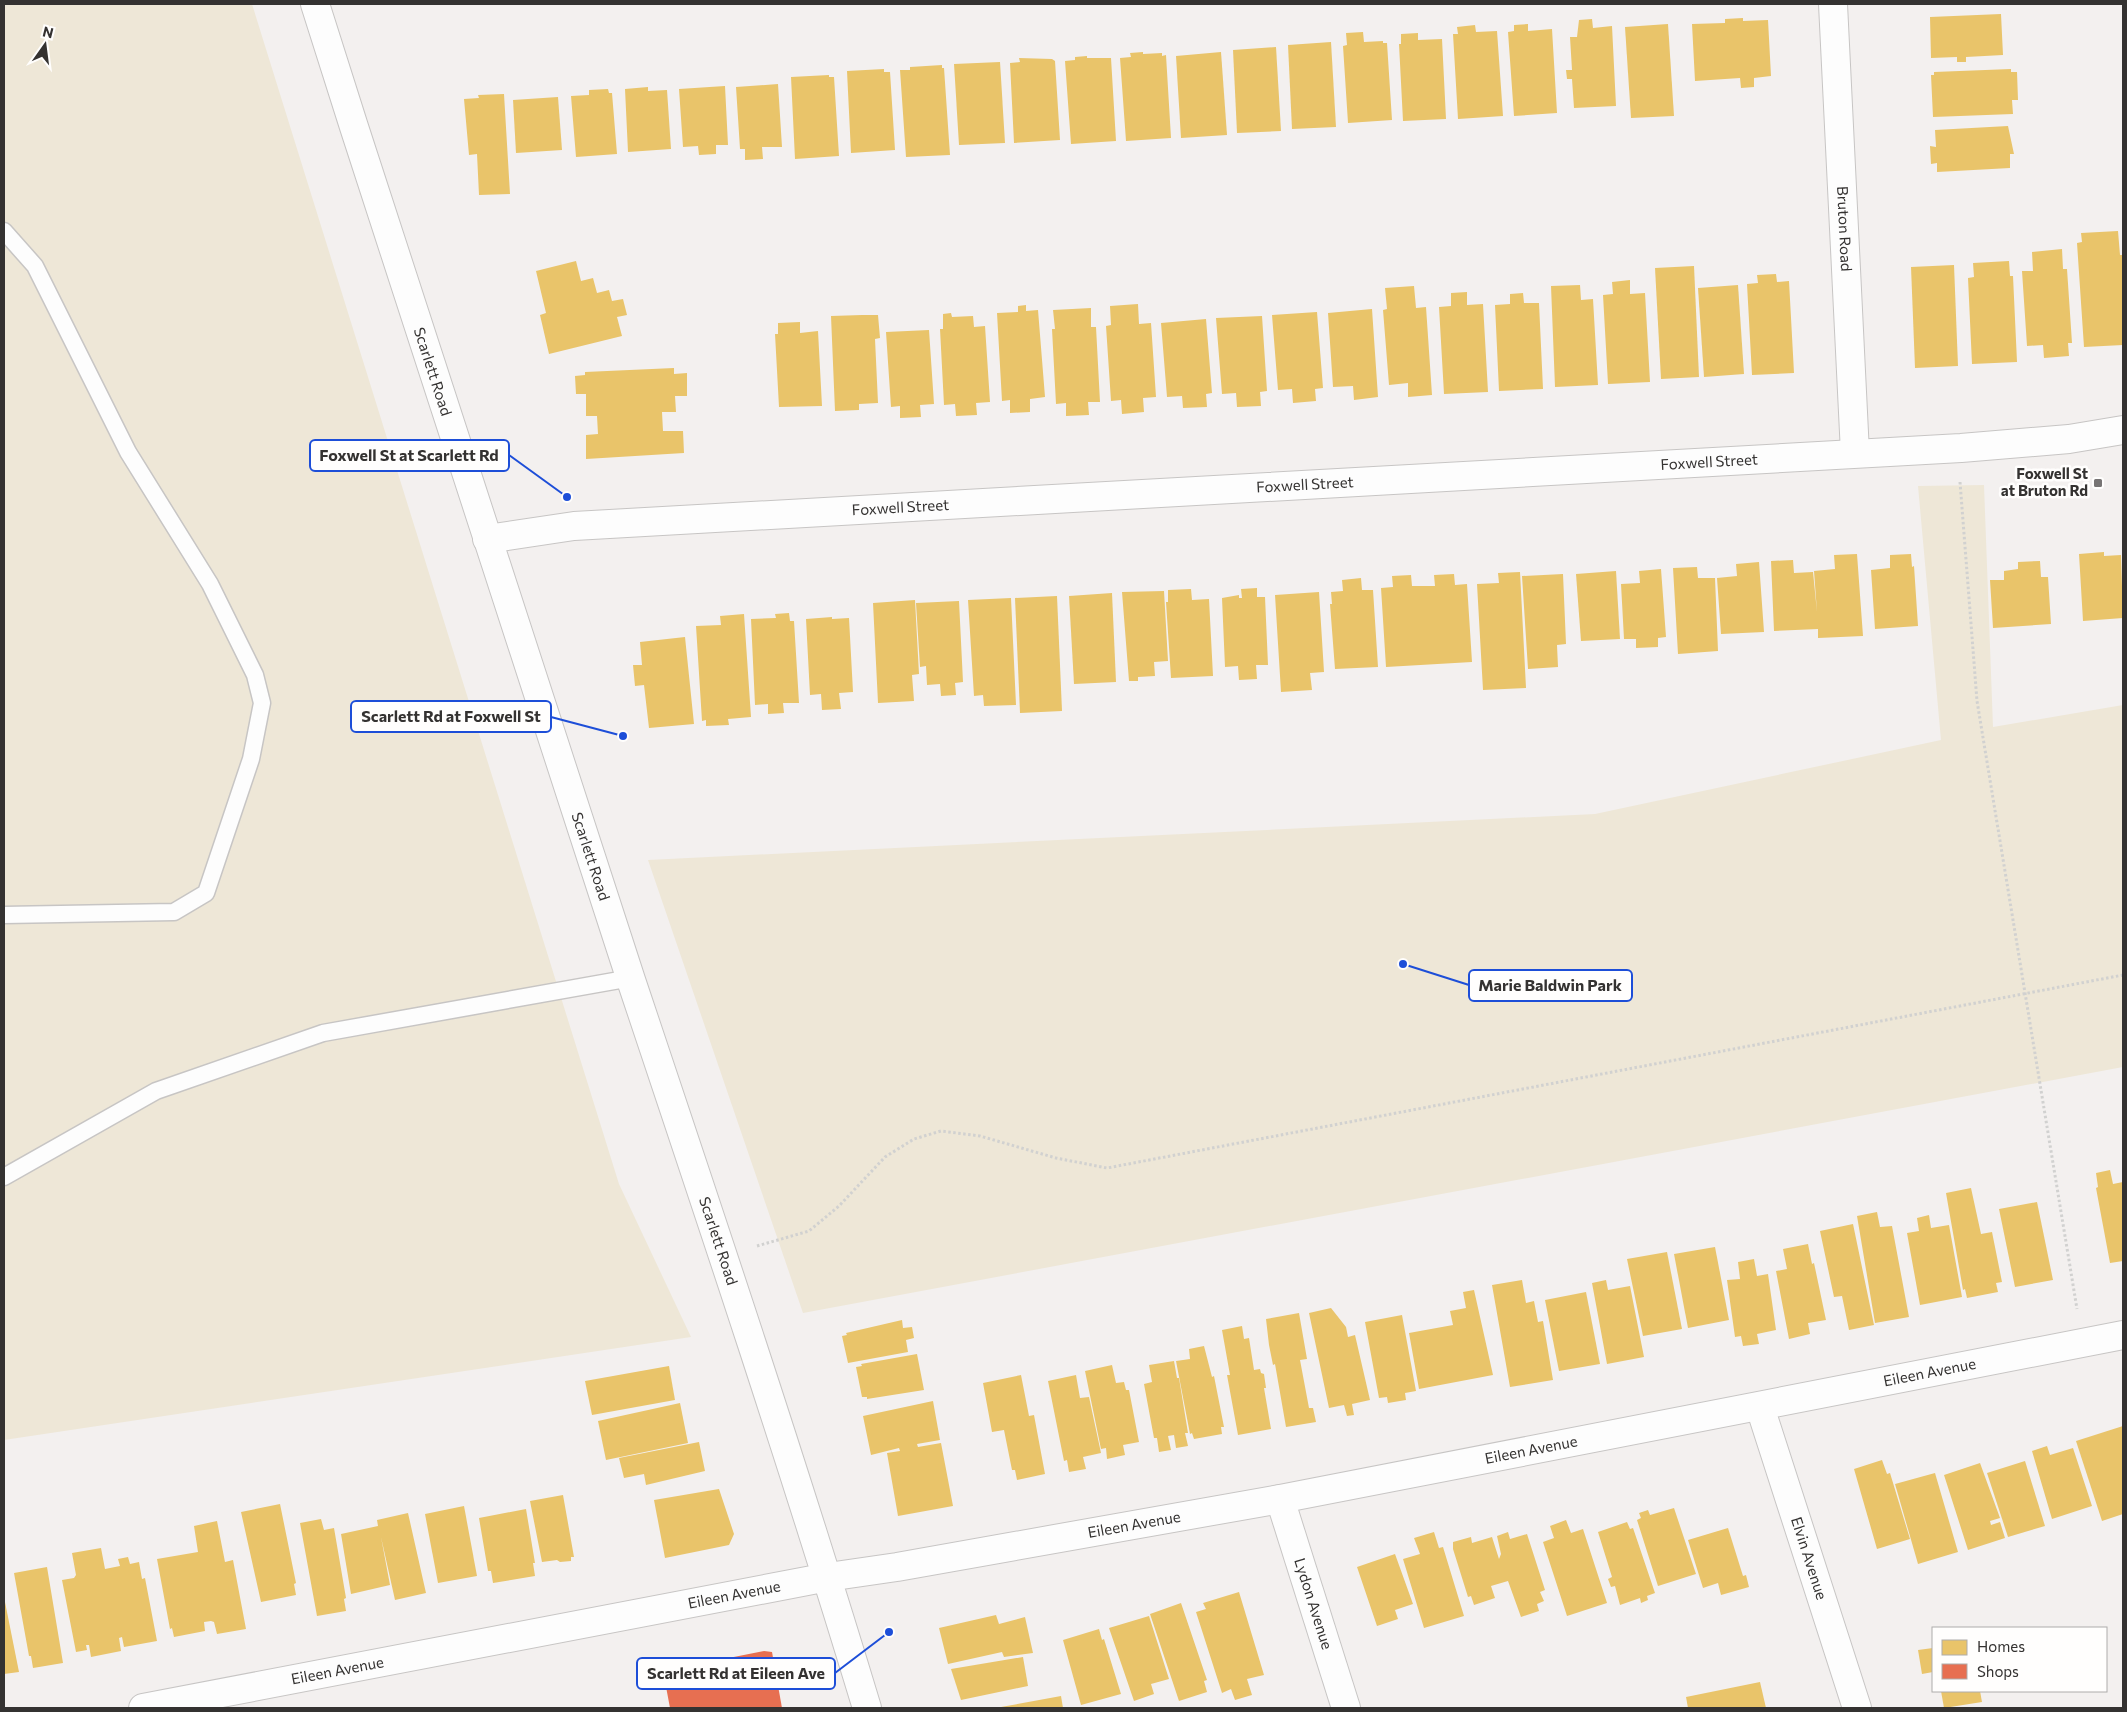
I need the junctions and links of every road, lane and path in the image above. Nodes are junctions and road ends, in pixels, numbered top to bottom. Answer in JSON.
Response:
{"nodes":[{"id":1,"x":315,"y":4,"type":"edge"},
{"id":2,"x":1833,"y":4,"type":"edge"},
{"id":3,"x":4,"y":231,"type":"edge"},
{"id":4,"x":2123,"y":430,"type":"edge"},
{"id":5,"x":1855,"y":453,"type":"junction"},
{"id":6,"x":1960,"y":476,"type":"dead end"},
{"id":7,"x":487,"y":539,"type":"junction"},
{"id":8,"x":4,"y":915,"type":"edge"},
{"id":9,"x":2123,"y":975,"type":"edge"},
{"id":10,"x":631,"y":978,"type":"junction"},
{"id":11,"x":2026,"y":993,"type":"junction"},
{"id":12,"x":4,"y":1177,"type":"edge"},
{"id":13,"x":769,"y":1243,"type":"dead end"},
{"id":14,"x":2077,"y":1310,"type":"dead end"},
{"id":15,"x":2123,"y":1335,"type":"edge"},
{"id":16,"x":1760,"y":1407,"type":"junction"},
{"id":17,"x":1280,"y":1499,"type":"junction"},
{"id":18,"x":828,"y":1577,"type":"junction"},
{"id":19,"x":143,"y":1708,"type":"edge"},
{"id":20,"x":867,"y":1708,"type":"edge"},
{"id":21,"x":1346,"y":1708,"type":"edge"},
{"id":22,"x":1857,"y":1708,"type":"edge"}],
"edges":[{"from":1,"to":7,"type":"street","name":"Scarlett Road"},
{"from":2,"to":5,"type":"street","name":"Bruton Road"},
{"from":3,"to":8,"type":"lane"},
{"from":4,"to":5,"type":"street","name":"Foxwell Street"},
{"from":5,"to":7,"type":"street","name":"Foxwell Street"},
{"from":6,"to":11,"type":"path"},
{"from":7,"to":10,"type":"street","name":"Scarlett Road"},
{"from":9,"to":11,"type":"path"},
{"from":10,"to":12,"type":"lane"},
{"from":10,"to":18,"type":"street","name":"Scarlett Road"},
{"from":11,"to":13,"type":"path"},
{"from":11,"to":14,"type":"path"},
{"from":15,"to":16,"type":"street","name":"Eileen Avenue"},
{"from":16,"to":17,"type":"street","name":"Eileen Avenue"},
{"from":16,"to":22,"type":"street","name":"Elvin Avenue"},
{"from":17,"to":18,"type":"street","name":"Eileen Avenue"},
{"from":17,"to":21,"type":"street","name":"Lydon Avenue"},
{"from":18,"to":19,"type":"street","name":"Eileen Avenue"},
{"from":18,"to":20,"type":"street","name":"Scarlett Road"}]}
